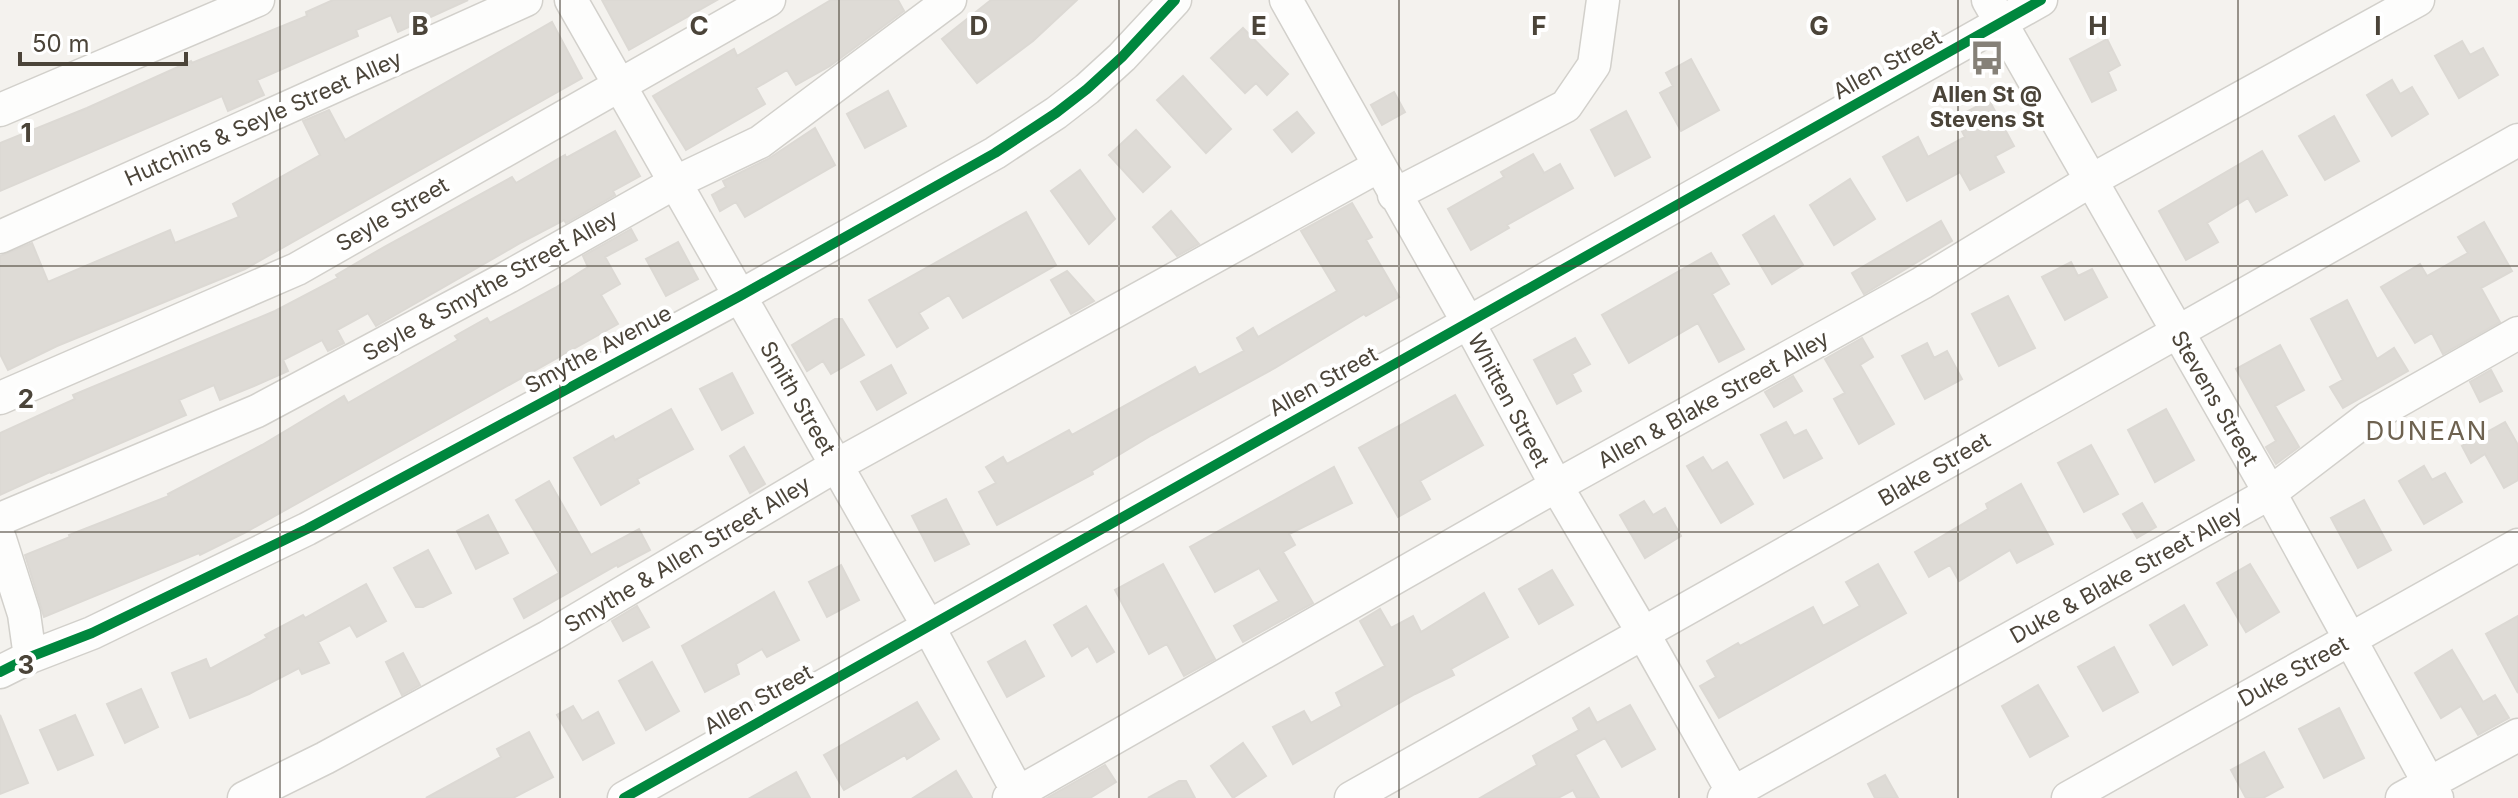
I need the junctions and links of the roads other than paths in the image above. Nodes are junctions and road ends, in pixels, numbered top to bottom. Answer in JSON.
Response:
{"nodes":[{"id":1,"x":258,"y":0,"type":"edge"},
{"id":2,"x":526,"y":0,"type":"edge"},
{"id":3,"x":571,"y":0,"type":"edge"},
{"id":4,"x":769,"y":0,"type":"edge"},
{"id":5,"x":950,"y":0,"type":"edge"},
{"id":6,"x":1175,"y":0,"type":"edge"},
{"id":7,"x":1286,"y":0,"type":"edge"},
{"id":8,"x":1603,"y":0,"type":"edge"},
{"id":9,"x":2041,"y":0,"type":"edge"},
{"id":10,"x":2418,"y":0,"type":"edge"},
{"id":11,"x":1994,"y":11,"type":"edge"},
{"id":12,"x":621,"y":85,"type":"junction"},
{"id":13,"x":0,"y":110,"type":"edge"},
{"id":14,"x":2518,"y":140,"type":"edge"},
{"id":15,"x":1379,"y":166,"type":"junction"},
{"id":16,"x":2090,"y":181,"type":"junction"},
{"id":17,"x":676,"y":182,"type":"junction"},
{"id":18,"x":1394,"y":195,"type":"junction"},
{"id":19,"x":0,"y":237,"type":"edge"},
{"id":20,"x":740,"y":296,"type":"junction"},
{"id":21,"x":1468,"y":323,"type":"junction"},
{"id":22,"x":2177,"y":332,"type":"junction"},
{"id":23,"x":2518,"y":333,"type":"edge"},
{"id":24,"x":0,"y":398,"type":"edge"},
{"id":25,"x":837,"y":465,"type":"junction"},
{"id":26,"x":1557,"y":487,"type":"junction"},
{"id":27,"x":2270,"y":493,"type":"junction"},
{"id":28,"x":0,"y":519,"type":"edge"},
{"id":29,"x":0,"y":539,"type":"edge"},
{"id":30,"x":2518,"y":545,"type":"edge"},
{"id":31,"x":928,"y":626,"type":"junction"},
{"id":32,"x":1643,"y":633,"type":"junction"},
{"id":33,"x":2351,"y":639,"type":"junction"},
{"id":34,"x":30,"y":657,"type":"junction"},
{"id":35,"x":0,"y":672,"type":"edge"},
{"id":36,"x":2518,"y":735,"type":"edge"},
{"id":37,"x":2422,"y":793,"type":"edge"},
{"id":38,"x":1016,"y":796,"type":"edge"},
{"id":39,"x":1731,"y":796,"type":"edge"},
{"id":40,"x":244,"y":798,"type":"edge"},
{"id":41,"x":624,"y":798,"type":"edge"},
{"id":42,"x":1351,"y":798,"type":"edge"},
{"id":43,"x":2068,"y":798,"type":"edge"}],
"edges":[{"from":1,"to":13,"type":"street"},
{"from":2,"to":19,"type":"street","name":"Hutchins & Seyle Street Alley"},
{"from":3,"to":12,"type":"street","name":"Smith Street"},
{"from":4,"to":12,"type":"street","name":"Seyle Street"},
{"from":5,"to":17,"type":"street","name":"Seyle & Smythe Street Alley"},
{"from":6,"to":20,"type":"street","name":"Smythe Avenue"},
{"from":7,"to":15,"type":"street","name":"Whitten Street"},
{"from":8,"to":18,"type":"street"},
{"from":9,"to":11,"type":"street","name":"Allen Street"},
{"from":10,"to":16,"type":"street","name":"Allen & Blake Street Alley"},
{"from":11,"to":16,"type":"street","name":"Stevens Street"},
{"from":11,"to":21,"type":"street","name":"Allen Street"},
{"from":12,"to":17,"type":"street","name":"Smith Street"},
{"from":12,"to":24,"type":"street","name":"Seyle Street"},
{"from":14,"to":22,"type":"street","name":"Blake Street"},
{"from":15,"to":18,"type":"street","name":"Whitten Street"},
{"from":15,"to":25,"type":"street","name":"Smythe & Allen Street Alley"},
{"from":16,"to":22,"type":"street","name":"Stevens Street"},
{"from":16,"to":26,"type":"street","name":"Allen & Blake Street Alley"},
{"from":17,"to":20,"type":"street","name":"Smith Street"},
{"from":17,"to":28,"type":"street","name":"Seyle & Smythe Street Alley"},
{"from":18,"to":21,"type":"street","name":"Whitten Street"},
{"from":20,"to":25,"type":"street","name":"Smith Street"},
{"from":20,"to":34,"type":"street","name":"Smythe Avenue"},
{"from":21,"to":26,"type":"street","name":"Whitten Street"},
{"from":21,"to":31,"type":"street","name":"Allen Street"},
{"from":22,"to":27,"type":"street","name":"Stevens Street"},
{"from":22,"to":32,"type":"street","name":"Blake Street"},
{"from":23,"to":27,"type":"street","name":"Duke & Blake Street Alley"},
{"from":25,"to":31,"type":"street","name":"Smith Street"},
{"from":25,"to":40,"type":"street","name":"Smythe & Allen Street Alley"},
{"from":26,"to":32,"type":"street","name":"Whitten Street"},
{"from":26,"to":38,"type":"street","name":"Allen & Blake Street Alley"},
{"from":27,"to":33,"type":"street","name":"Stevens Street"},
{"from":27,"to":39,"type":"street","name":"Duke & Blake Street Alley"},
{"from":29,"to":34,"type":"street"},
{"from":30,"to":33,"type":"street","name":"Duke Street"},
{"from":31,"to":38,"type":"street","name":"Smith Street"},
{"from":31,"to":41,"type":"street","name":"Allen Street"},
{"from":32,"to":39,"type":"street","name":"Whitten Street"},
{"from":32,"to":42,"type":"street","name":"Blake Street"},
{"from":33,"to":37,"type":"street","name":"Stevens Street"},
{"from":33,"to":43,"type":"street","name":"Duke Street"},
{"from":34,"to":35,"type":"street","name":"Smythe Avenue"},
{"from":36,"to":37,"type":"street"}]}
